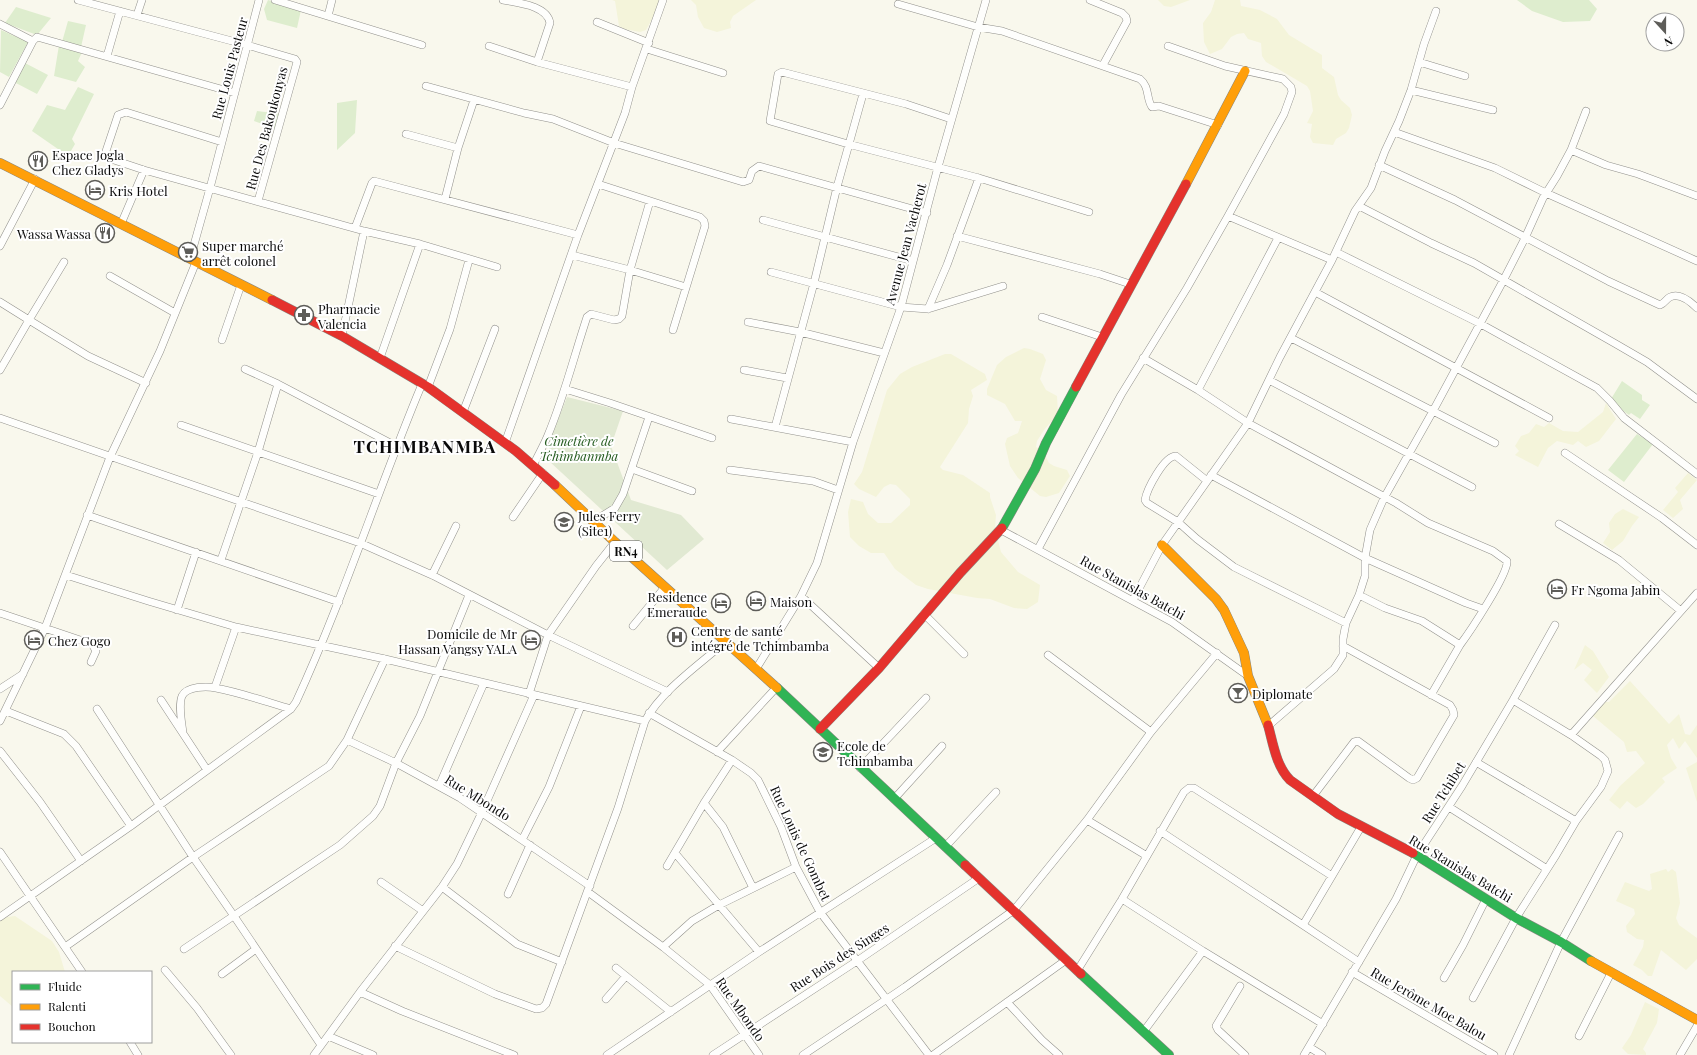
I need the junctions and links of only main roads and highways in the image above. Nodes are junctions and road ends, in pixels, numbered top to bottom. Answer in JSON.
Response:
{"nodes":[{"id":1,"x":1245,"y":71,"type":"road end"},
{"id":2,"x":0,"y":162,"type":"edge"},
{"id":3,"x":1162,"y":545,"type":"road end"},
{"id":4,"x":820,"y":729,"type":"junction"},
{"id":5,"x":1697,"y":1020,"type":"edge"},
{"id":6,"x":1169,"y":1055,"type":"edge"}],
"edges":[{"from":1,"to":4,"type":"main road"},
{"from":2,"to":4,"type":"main road","number":"RN4"},
{"from":3,"to":5,"type":"main road","name":"Rue Stanislas Batchi"},
{"from":4,"to":6,"type":"main road","number":"RN4"}]}
